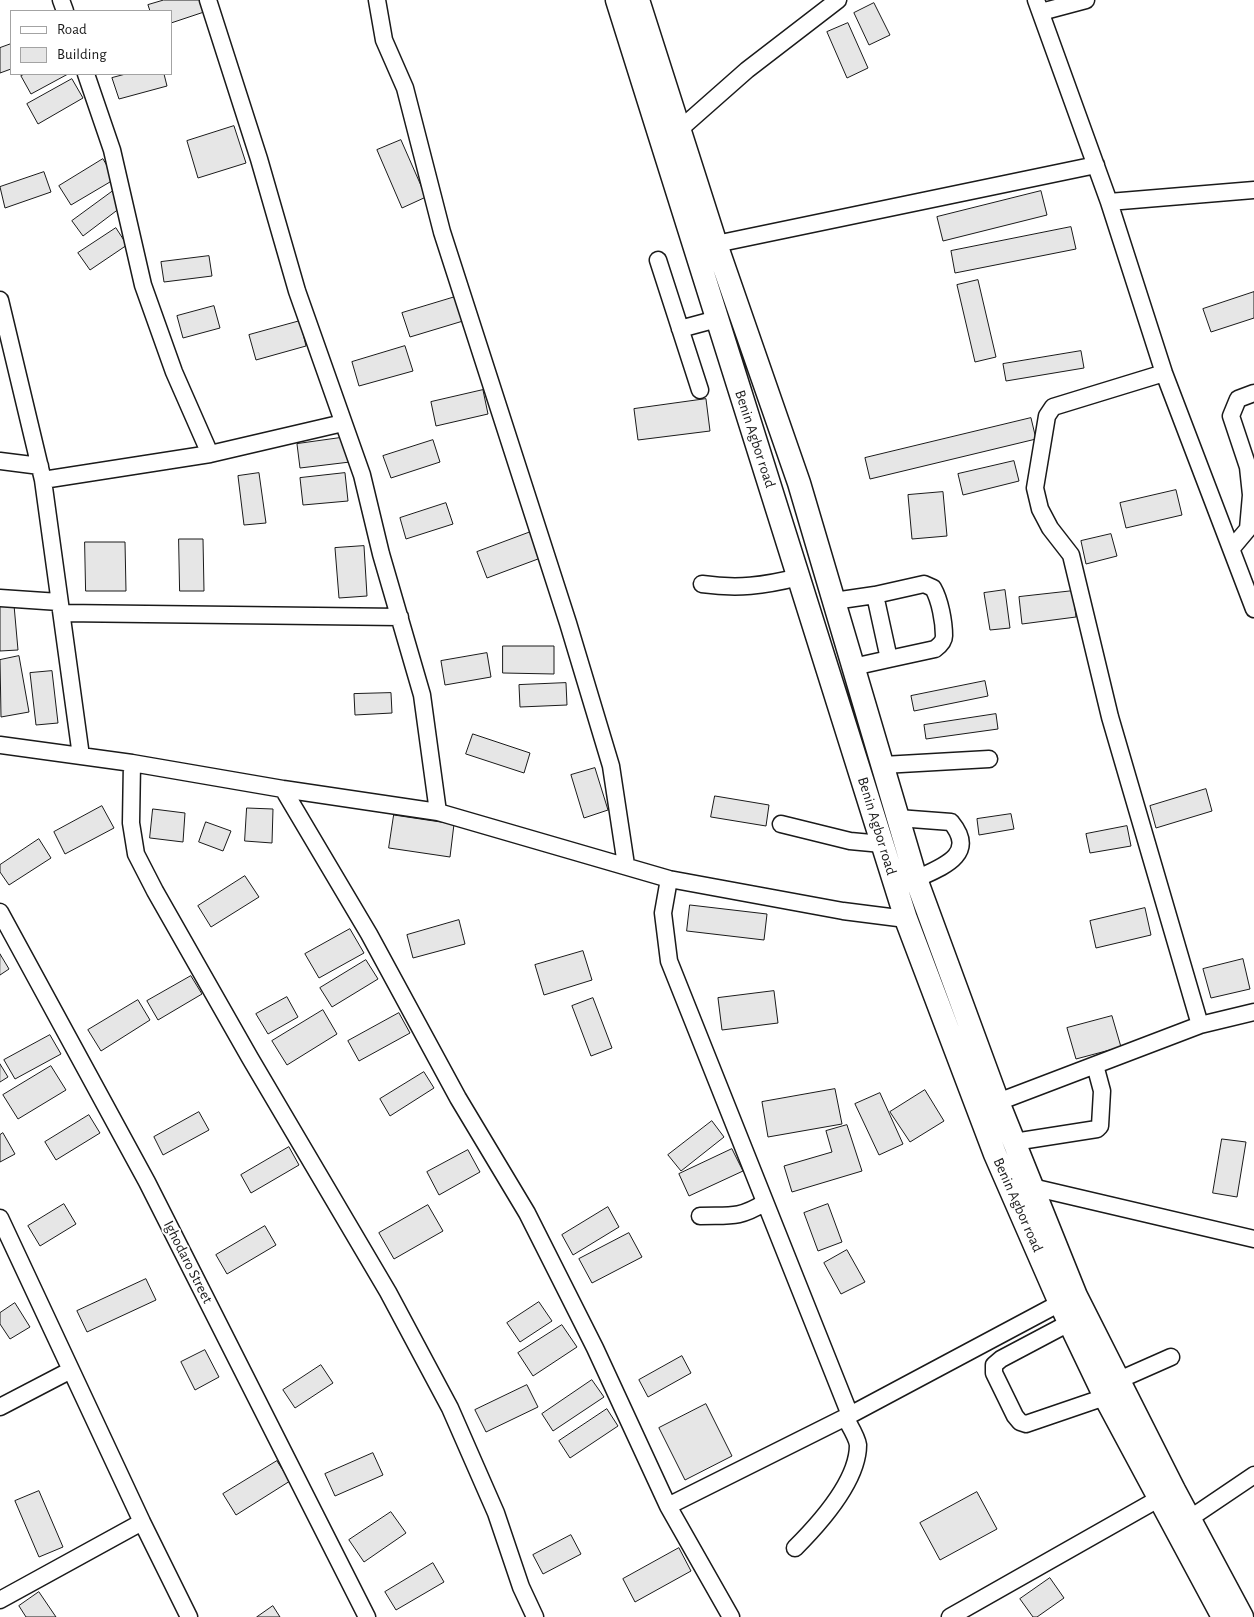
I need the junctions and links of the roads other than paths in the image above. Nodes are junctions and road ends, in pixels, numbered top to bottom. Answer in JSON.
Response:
{"nodes":[{"id":1,"x":208,"y":0,"type":"edge"},
{"id":2,"x":376,"y":0,"type":"edge"},
{"id":3,"x":634,"y":0,"type":"edge"},
{"id":4,"x":838,"y":0,"type":"edge"},
{"id":5,"x":1086,"y":0,"type":"edge"},
{"id":6,"x":1039,"y":6,"type":"edge"},
{"id":7,"x":86,"y":75,"type":"edge"},
{"id":8,"x":679,"y":130,"type":"junction"},
{"id":9,"x":1096,"y":164,"type":"junction"},
{"id":10,"x":1254,"y":190,"type":"edge"},
{"id":11,"x":1109,"y":202,"type":"junction"},
{"id":12,"x":716,"y":244,"type":"junction"},
{"id":13,"x":658,"y":260,"type":"dead end"},
{"id":14,"x":0,"y":300,"type":"edge"},
{"id":15,"x":717,"y":318,"type":"junction"},
{"id":16,"x":680,"y":329,"type":"junction"},
{"id":17,"x":1164,"y":373,"type":"junction"},
{"id":18,"x":700,"y":390,"type":"dead end"},
{"id":19,"x":1254,"y":393,"type":"edge"},
{"id":20,"x":343,"y":423,"type":"junction"},
{"id":21,"x":210,"y":454,"type":"junction"},
{"id":22,"x":0,"y":461,"type":"edge"},
{"id":23,"x":42,"y":473,"type":"junction"},
{"id":24,"x":799,"y":483,"type":"junction"},
{"id":25,"x":772,"y":491,"type":"junction"},
{"id":26,"x":1232,"y":548,"type":"junction"},
{"id":27,"x":799,"y":577,"type":"junction"},
{"id":28,"x":702,"y":584,"type":"dead end"},
{"id":29,"x":875,"y":595,"type":"junction"},
{"id":30,"x":0,"y":598,"type":"edge"},
{"id":31,"x":834,"y":600,"type":"junction"},
{"id":32,"x":60,"y":608,"type":"junction"},
{"id":33,"x":1254,"y":609,"type":"edge"},
{"id":34,"x":400,"y":617,"type":"junction"},
{"id":35,"x":889,"y":659,"type":"junction"},
{"id":36,"x":853,"y":667,"type":"junction"},
{"id":37,"x":0,"y":745,"type":"edge"},
{"id":38,"x":81,"y":756,"type":"junction"},
{"id":39,"x":989,"y":759,"type":"dead end"},
{"id":40,"x":132,"y":763,"type":"junction"},
{"id":41,"x":882,"y":765,"type":"junction"},
{"id":42,"x":283,"y":789,"type":"junction"},
{"id":43,"x":438,"y":812,"type":"junction"},
{"id":44,"x":898,"y":818,"type":"junction"},
{"id":45,"x":781,"y":824,"type":"dead end"},
{"id":46,"x":882,"y":844,"type":"junction"},
{"id":47,"x":626,"y":865,"type":"junction"},
{"id":48,"x":669,"y":879,"type":"junction"},
{"id":49,"x":916,"y":879,"type":"junction"},
{"id":50,"x":0,"y":912,"type":"edge"},
{"id":51,"x":906,"y":919,"type":"junction"},
{"id":52,"x":1254,"y":1012,"type":"edge"},
{"id":53,"x":1200,"y":1025,"type":"junction"},
{"id":54,"x":1095,"y":1065,"type":"junction"},
{"id":55,"x":998,"y":1102,"type":"junction"},
{"id":56,"x":1014,"y":1142,"type":"junction"},
{"id":57,"x":1032,"y":1187,"type":"junction"},
{"id":58,"x":764,"y":1202,"type":"junction"},
{"id":59,"x":700,"y":1216,"type":"dead end"},
{"id":60,"x":1,"y":1225,"type":"edge"},
{"id":61,"x":1254,"y":1239,"type":"edge"},
{"id":62,"x":1065,"y":1313,"type":"junction"},
{"id":63,"x":1171,"y":1357,"type":"dead end"},
{"id":64,"x":71,"y":1370,"type":"junction"},
{"id":65,"x":1112,"y":1388,"type":"junction"},
{"id":66,"x":0,"y":1407,"type":"edge"},
{"id":67,"x":847,"y":1416,"type":"junction"},
{"id":68,"x":1254,"y":1475,"type":"edge"},
{"id":69,"x":1160,"y":1498,"type":"junction"},
{"id":70,"x":668,"y":1506,"type":"junction"},
{"id":71,"x":1189,"y":1519,"type":"junction"},
{"id":72,"x":142,"y":1522,"type":"junction"},
{"id":73,"x":795,"y":1548,"type":"dead end"},
{"id":74,"x":0,"y":1600,"type":"edge"},
{"id":75,"x":189,"y":1617,"type":"edge"},
{"id":76,"x":367,"y":1617,"type":"edge"},
{"id":77,"x":536,"y":1617,"type":"edge"},
{"id":78,"x":731,"y":1617,"type":"edge"},
{"id":79,"x":950,"y":1617,"type":"edge"},
{"id":80,"x":1223,"y":1617,"type":"edge"},
{"id":81,"x":1242,"y":1617,"type":"edge"}],
"edges":[{"from":1,"to":20,"type":"street"},
{"from":2,"to":47,"type":"street"},
{"from":3,"to":8,"type":"highway","name":"Benin Agbor road"},
{"from":3,"to":15,"type":"highway","name":"Benin Agbor road"},
{"from":4,"to":8,"type":"street"},
{"from":5,"to":6,"type":"street"},
{"from":6,"to":9,"type":"street"},
{"from":7,"to":21,"type":"street"},
{"from":8,"to":12,"type":"highway","name":"Benin Agbor road"},
{"from":9,"to":11,"type":"street"},
{"from":9,"to":12,"type":"street"},
{"from":10,"to":11,"type":"street"},
{"from":11,"to":17,"type":"street"},
{"from":12,"to":24,"type":"highway","name":"Benin Agbor road"},
{"from":13,"to":16,"type":"street"},
{"from":14,"to":23,"type":"street"},
{"from":15,"to":16,"type":"street"},
{"from":15,"to":25,"type":"highway","name":"Benin Agbor road"},
{"from":16,"to":18,"type":"street"},
{"from":17,"to":26,"type":"street"},
{"from":17,"to":53,"type":"street"},
{"from":19,"to":26,"type":"street"},
{"from":20,"to":21,"type":"street"},
{"from":20,"to":34,"type":"street"},
{"from":21,"to":23,"type":"street"},
{"from":22,"to":23,"type":"street"},
{"from":23,"to":32,"type":"street"},
{"from":24,"to":25,"type":"highway"},
{"from":24,"to":31,"type":"highway","name":"Benin Agbor road"},
{"from":25,"to":27,"type":"highway","name":"Benin Agbor road"},
{"from":26,"to":33,"type":"street"},
{"from":27,"to":28,"type":"street"},
{"from":27,"to":46,"type":"highway","name":"Benin Agbor road"},
{"from":29,"to":31,"type":"street"},
{"from":29,"to":35,"type":"street"},
{"from":29,"to":35,"type":"street"},
{"from":30,"to":32,"type":"street"},
{"from":31,"to":36,"type":"highway","name":"Benin Agbor road"},
{"from":32,"to":34,"type":"street"},
{"from":32,"to":38,"type":"street"},
{"from":34,"to":43,"type":"street"},
{"from":35,"to":36,"type":"street"},
{"from":36,"to":41,"type":"highway","name":"Benin Agbor road"},
{"from":37,"to":38,"type":"street"},
{"from":38,"to":40,"type":"street"},
{"from":39,"to":41,"type":"street"},
{"from":40,"to":42,"type":"street"},
{"from":40,"to":77,"type":"street"},
{"from":41,"to":44,"type":"highway","name":"Benin Agbor road"},
{"from":42,"to":43,"type":"street"},
{"from":42,"to":70,"type":"street"},
{"from":43,"to":47,"type":"street"},
{"from":44,"to":49,"type":"highway","name":"Benin Agbor road"},
{"from":44,"to":49,"type":"street"},
{"from":45,"to":46,"type":"street"},
{"from":46,"to":51,"type":"highway","name":"Benin Agbor road"},
{"from":47,"to":48,"type":"street"},
{"from":48,"to":51,"type":"street"},
{"from":48,"to":58,"type":"street"},
{"from":49,"to":55,"type":"highway","name":"Benin Agbor road"},
{"from":50,"to":76,"type":"street","name":"Ighodaro Street"},
{"from":51,"to":62,"type":"highway","name":"Benin Agbor road"},
{"from":52,"to":53,"type":"street"},
{"from":53,"to":54,"type":"street"},
{"from":54,"to":55,"type":"street"},
{"from":54,"to":56,"type":"street"},
{"from":55,"to":56,"type":"highway","name":"Benin Agbor road"},
{"from":56,"to":57,"type":"highway","name":"Benin Agbor road"},
{"from":57,"to":61,"type":"street"},
{"from":57,"to":65,"type":"highway","name":"Benin Agbor road"},
{"from":58,"to":59,"type":"street"},
{"from":58,"to":67,"type":"street"},
{"from":60,"to":64,"type":"street"},
{"from":62,"to":65,"type":"highway","name":"Benin Agbor road"},
{"from":62,"to":65,"type":"street"},
{"from":62,"to":67,"type":"street"},
{"from":63,"to":65,"type":"street"},
{"from":64,"to":66,"type":"street"},
{"from":64,"to":72,"type":"street"},
{"from":65,"to":69,"type":"highway","name":"Benin Agbor road"},
{"from":65,"to":71,"type":"highway","name":"Benin Agbor road"},
{"from":67,"to":70,"type":"street"},
{"from":67,"to":73,"type":"street"},
{"from":68,"to":71,"type":"street"},
{"from":69,"to":79,"type":"street"},
{"from":69,"to":80,"type":"highway","name":"Benin Agbor road"},
{"from":70,"to":78,"type":"street"},
{"from":71,"to":81,"type":"highway","name":"Benin Agbor road"},
{"from":72,"to":74,"type":"street"},
{"from":72,"to":75,"type":"street"}]}
